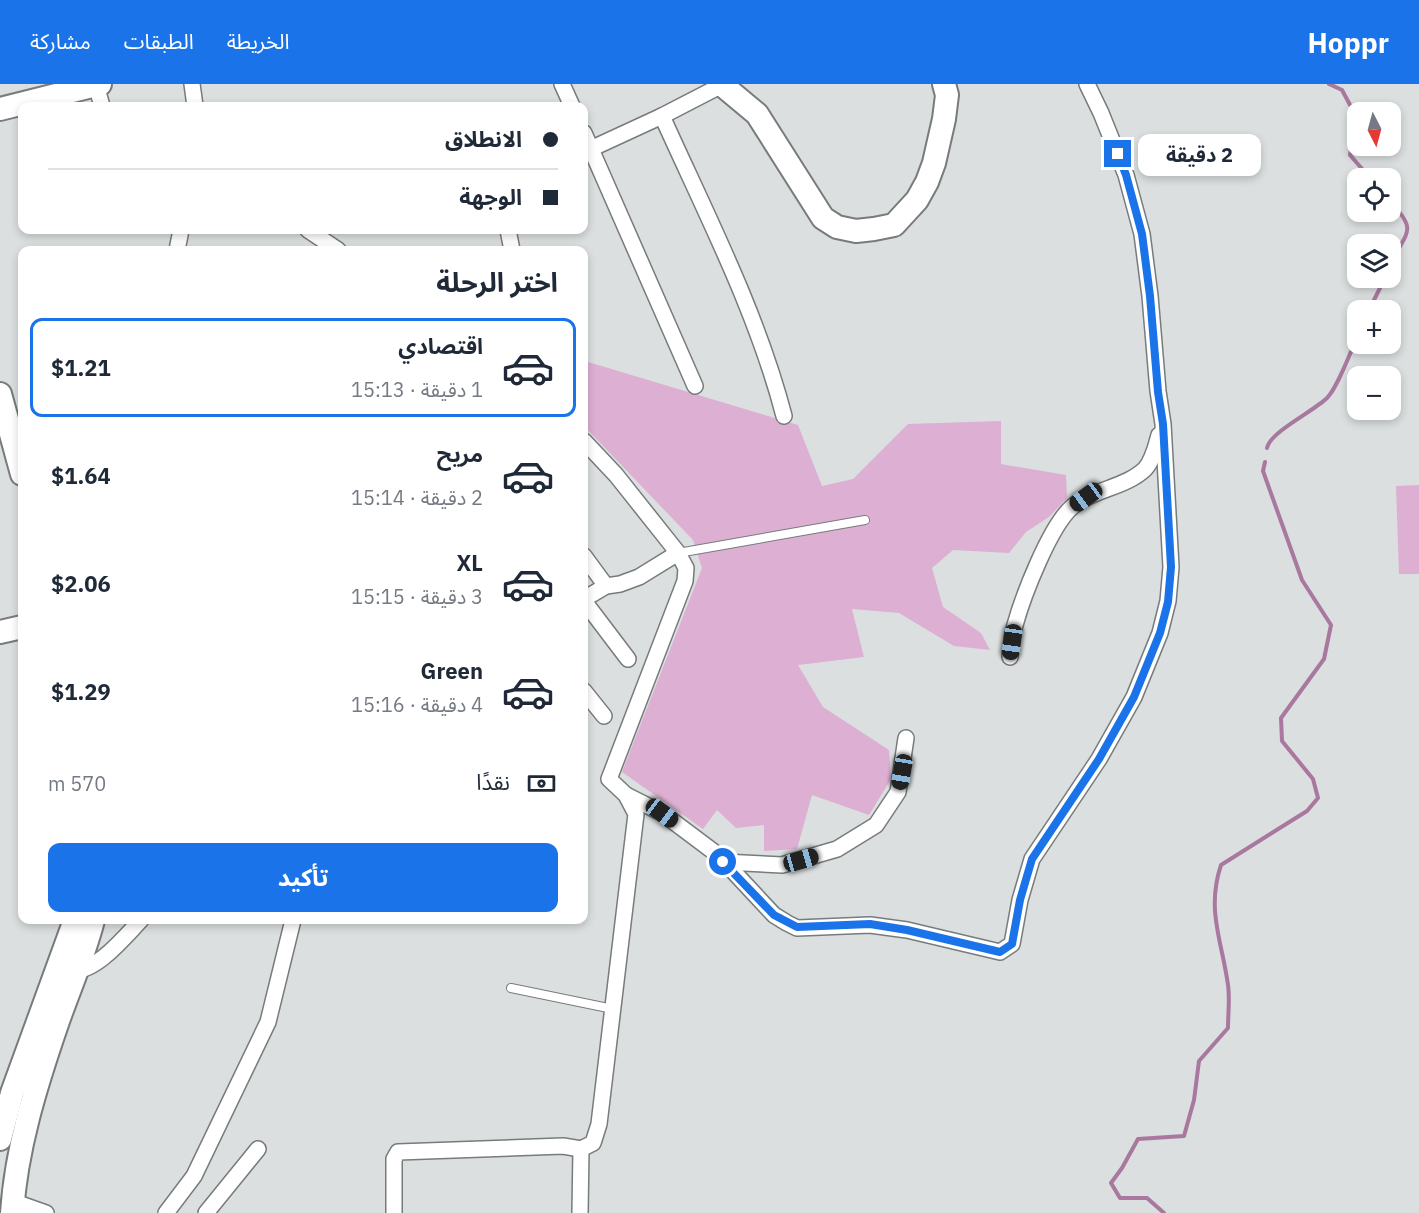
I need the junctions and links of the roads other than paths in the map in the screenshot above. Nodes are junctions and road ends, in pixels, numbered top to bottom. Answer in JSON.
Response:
{"nodes":[{"id":1,"x":192,"y":84,"type":"edge"},
{"id":2,"x":562,"y":84,"type":"edge"},
{"id":3,"x":722,"y":84,"type":"edge"},
{"id":4,"x":944,"y":84,"type":"edge"},
{"id":5,"x":1087,"y":84,"type":"edge"},
{"id":6,"x":56,"y":89,"type":"edge"},
{"id":7,"x":100,"y":92,"type":"edge"},
{"id":8,"x":26,"y":102,"type":"edge"},
{"id":9,"x":194,"y":102,"type":"edge"},
{"id":10,"x":570,"y":102,"type":"edge"},
{"id":11,"x":662,"y":116,"type":"junction"},
{"id":12,"x":588,"y":151,"type":"edge"},
{"id":13,"x":588,"y":153,"type":"edge"},
{"id":14,"x":314,"y":234,"type":"edge"},
{"id":15,"x":332,"y":246,"type":"edge"},
{"id":16,"x":695,"y":386,"type":"dead end"},
{"id":17,"x":0,"y":394,"type":"edge"},
{"id":18,"x":784,"y":416,"type":"dead end"},
{"id":19,"x":1163,"y":424,"type":"junction"},
{"id":20,"x":588,"y":445,"type":"edge"},
{"id":21,"x":18,"y":459,"type":"edge"},
{"id":22,"x":865,"y":520,"type":"dead end"},
{"id":23,"x":678,"y":553,"type":"junction"},
{"id":24,"x":588,"y":561,"type":"edge"},
{"id":25,"x":606,"y":586,"type":"junction"},
{"id":26,"x":588,"y":597,"type":"edge"},
{"id":27,"x":588,"y":605,"type":"edge"},
{"id":28,"x":18,"y":628,"type":"edge"},
{"id":29,"x":0,"y":632,"type":"edge"},
{"id":30,"x":1010,"y":657,"type":"dead end"},
{"id":31,"x":628,"y":659,"type":"dead end"},
{"id":32,"x":588,"y":696,"type":"edge"},
{"id":33,"x":604,"y":716,"type":"dead end"},
{"id":34,"x":906,"y":738,"type":"dead end"},
{"id":35,"x":626,"y":795,"type":"junction"},
{"id":36,"x":723,"y":862,"type":"junction"},
{"id":37,"x":74,"y":924,"type":"edge"},
{"id":38,"x":91,"y":924,"type":"edge"},
{"id":39,"x":137,"y":924,"type":"edge"},
{"id":40,"x":292,"y":924,"type":"edge"},
{"id":41,"x":68,"y":969,"type":"junction"},
{"id":42,"x":512,"y":988,"type":"dead end"},
{"id":43,"x":613,"y":1009,"type":"junction"},
{"id":44,"x":0,"y":1139,"type":"edge"},
{"id":45,"x":258,"y":1149,"type":"dead end"},
{"id":46,"x":581,"y":1149,"type":"junction"},
{"id":47,"x":12,"y":1207,"type":"edge"},
{"id":48,"x":46,"y":1213,"type":"edge"},
{"id":49,"x":166,"y":1213,"type":"edge"},
{"id":50,"x":207,"y":1213,"type":"edge"},
{"id":51,"x":394,"y":1213,"type":"edge"},
{"id":52,"x":580,"y":1213,"type":"edge"}],
"edges":[{"from":1,"to":9,"type":"street"},
{"from":2,"to":10,"type":"street"},
{"from":3,"to":4,"type":"main road"},
{"from":3,"to":11,"type":"street"},
{"from":5,"to":19,"type":"street"},
{"from":6,"to":7,"type":"main road"},
{"from":6,"to":8,"type":"main road"},
{"from":11,"to":12,"type":"street"},
{"from":11,"to":18,"type":"street"},
{"from":13,"to":16,"type":"street"},
{"from":14,"to":15,"type":"street"},
{"from":17,"to":21,"type":"main road"},
{"from":19,"to":30,"type":"street"},
{"from":19,"to":36,"type":"street"},
{"from":20,"to":23,"type":"street"},
{"from":22,"to":23,"type":"lane"},
{"from":23,"to":25,"type":"street"},
{"from":23,"to":35,"type":"street"},
{"from":24,"to":25,"type":"street"},
{"from":25,"to":26,"type":"street"},
{"from":27,"to":31,"type":"street"},
{"from":28,"to":29,"type":"main road"},
{"from":32,"to":33,"type":"street"},
{"from":34,"to":36,"type":"street"},
{"from":35,"to":36,"type":"street"},
{"from":35,"to":43,"type":"street"},
{"from":37,"to":41,"type":"main road"},
{"from":38,"to":41,"type":"main road"},
{"from":39,"to":41,"type":"street"},
{"from":40,"to":49,"type":"street"},
{"from":41,"to":44,"type":"main road"},
{"from":41,"to":47,"type":"main road"},
{"from":42,"to":43,"type":"lane"},
{"from":43,"to":46,"type":"street"},
{"from":45,"to":50,"type":"street"},
{"from":46,"to":51,"type":"street"},
{"from":46,"to":52,"type":"street"},
{"from":47,"to":48,"type":"street"}]}
